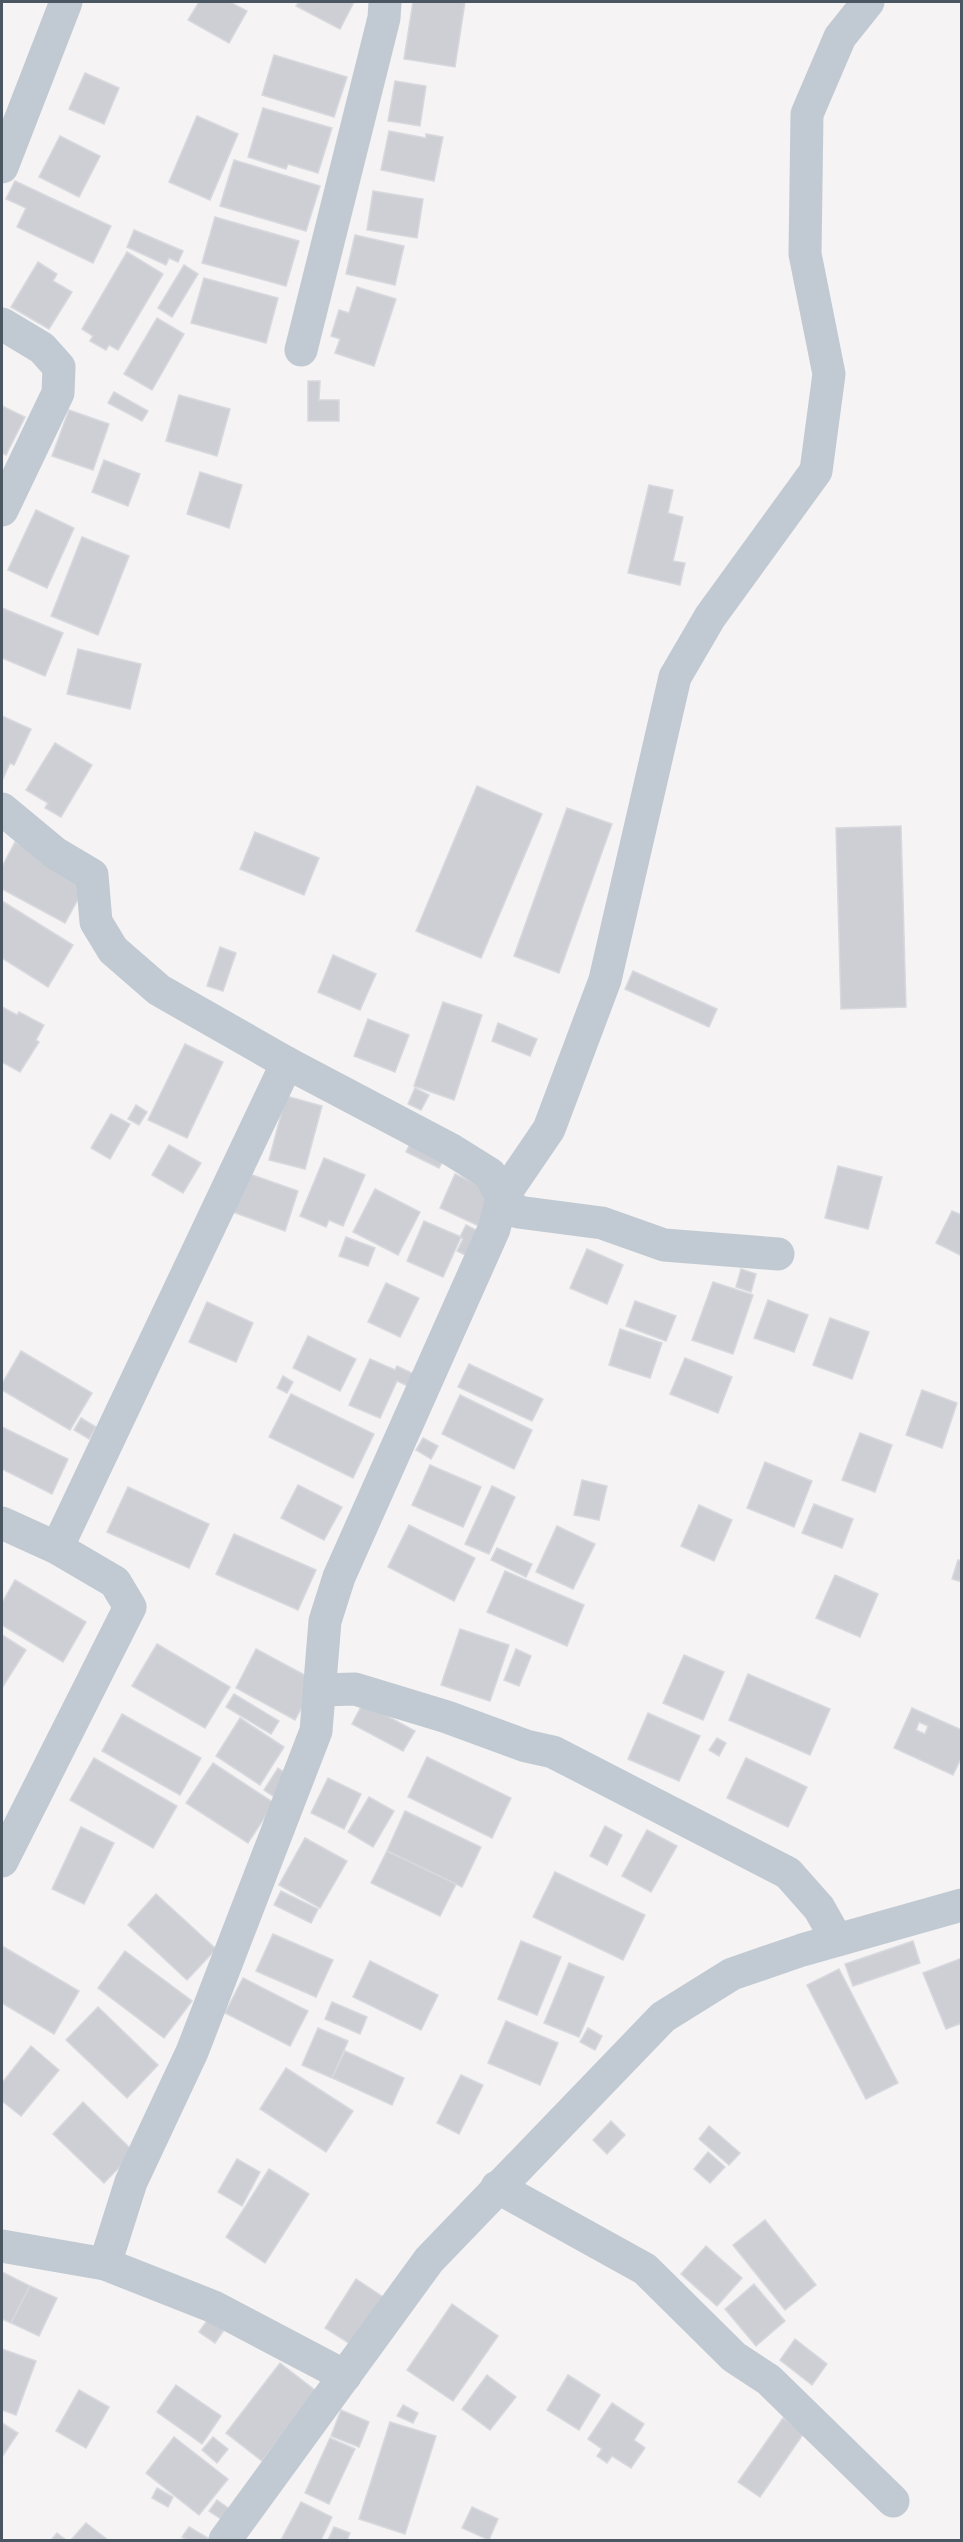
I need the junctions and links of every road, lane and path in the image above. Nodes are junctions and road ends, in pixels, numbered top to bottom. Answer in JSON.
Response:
{"nodes":[{"id":1,"x":66,"y":2,"type":"edge"},
{"id":2,"x":385,"y":2,"type":"edge"},
{"id":3,"x":868,"y":2,"type":"edge"},
{"id":4,"x":2,"y":167,"type":"edge"},
{"id":5,"x":2,"y":324,"type":"edge"},
{"id":6,"x":302,"y":350,"type":"dead end"},
{"id":7,"x":2,"y":510,"type":"edge"},
{"id":8,"x":2,"y":809,"type":"edge"},
{"id":9,"x":287,"y":1063,"type":"junction"},
{"id":10,"x":502,"y":1198,"type":"junction"},
{"id":11,"x":778,"y":1254,"type":"dead end"},
{"id":12,"x":2,"y":1523,"type":"edge"},
{"id":13,"x":57,"y":1548,"type":"junction"},
{"id":14,"x":321,"y":1690,"type":"junction"},
{"id":15,"x":2,"y":1861,"type":"edge"},
{"id":16,"x":962,"y":1905,"type":"edge"},
{"id":17,"x":837,"y":1940,"type":"junction"},
{"id":18,"x":497,"y":2187,"type":"junction"},
{"id":19,"x":2,"y":2246,"type":"edge"},
{"id":20,"x":105,"y":2264,"type":"junction"},
{"id":21,"x":345,"y":2376,"type":"junction"},
{"id":22,"x":892,"y":2501,"type":"dead end"},
{"id":23,"x":225,"y":2541,"type":"edge"}],
"edges":[{"from":1,"to":4,"type":"street"},
{"from":2,"to":6,"type":"street"},
{"from":3,"to":10,"type":"street"},
{"from":5,"to":7,"type":"street"},
{"from":8,"to":9,"type":"street"},
{"from":9,"to":10,"type":"street"},
{"from":9,"to":13,"type":"street"},
{"from":10,"to":11,"type":"street"},
{"from":10,"to":14,"type":"street"},
{"from":12,"to":13,"type":"street"},
{"from":13,"to":15,"type":"street"},
{"from":14,"to":17,"type":"street"},
{"from":14,"to":20,"type":"street"},
{"from":16,"to":17,"type":"street"},
{"from":17,"to":18,"type":"street"},
{"from":18,"to":21,"type":"street"},
{"from":18,"to":22,"type":"street"},
{"from":19,"to":20,"type":"street"},
{"from":20,"to":21,"type":"street"},
{"from":21,"to":23,"type":"street"}]}
